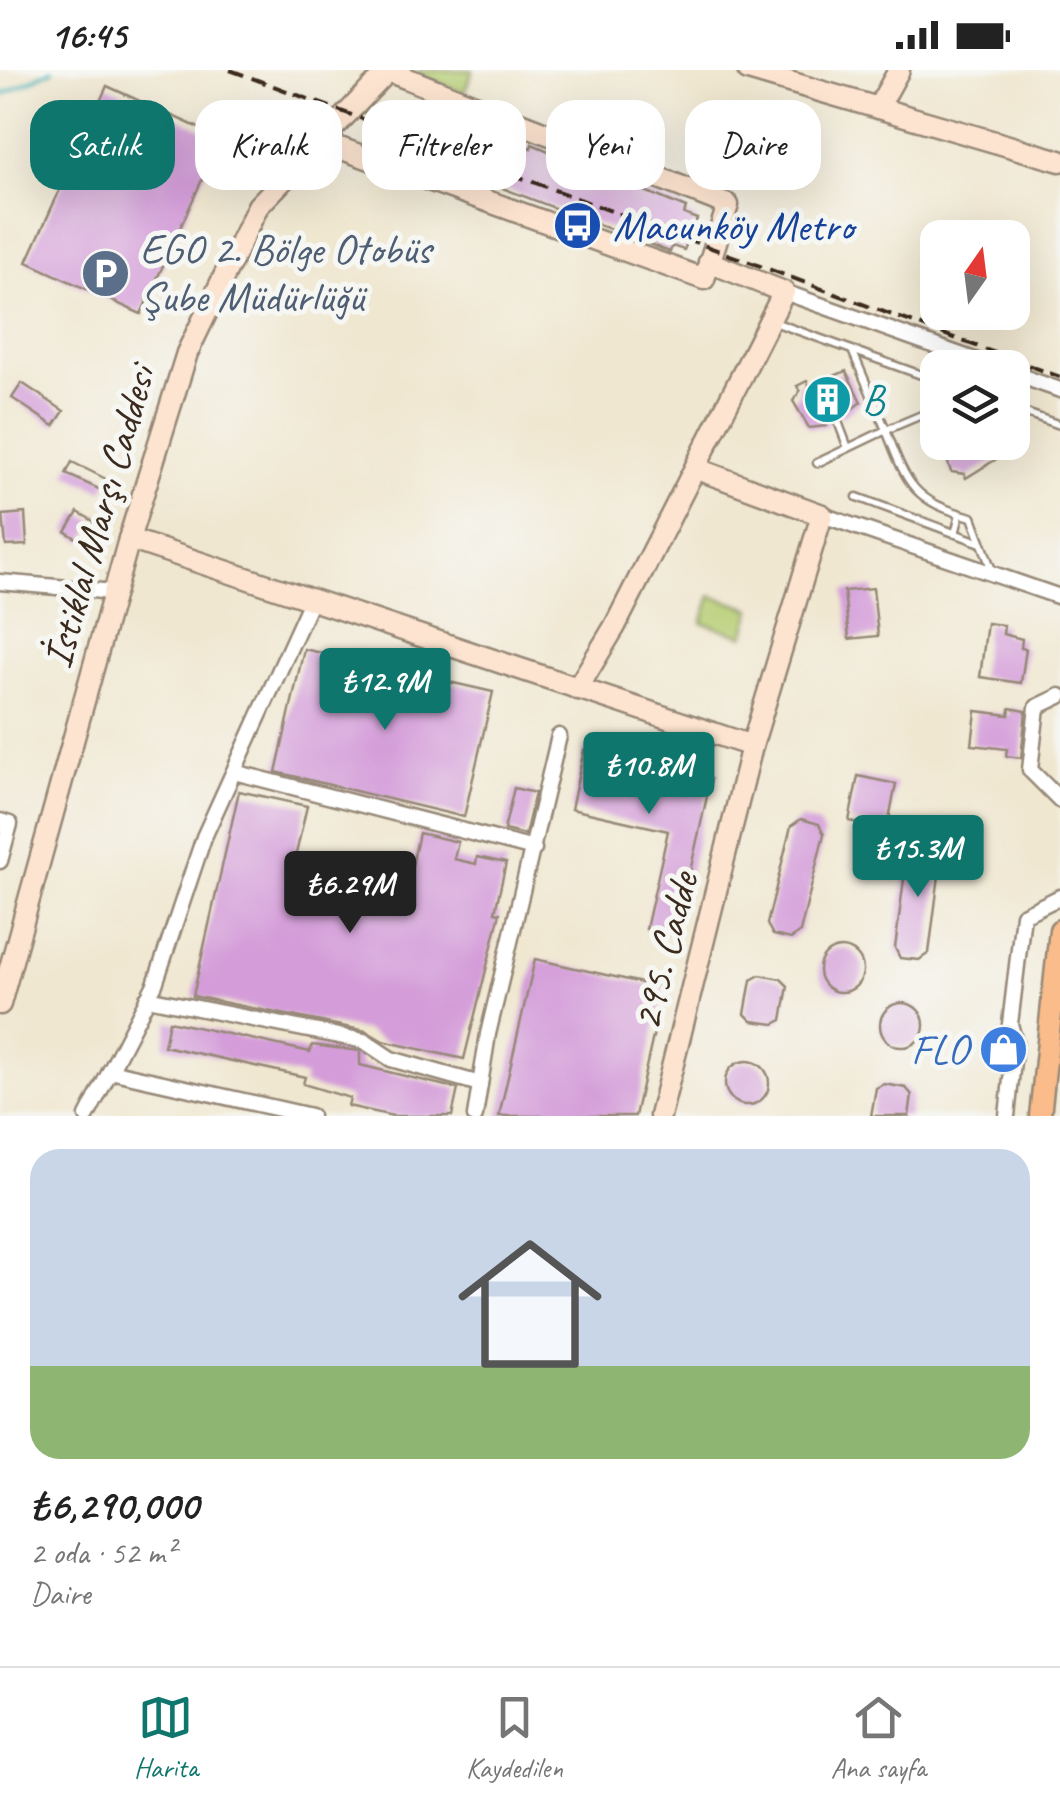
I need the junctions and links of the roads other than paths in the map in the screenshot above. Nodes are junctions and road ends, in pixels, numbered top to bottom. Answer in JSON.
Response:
{"nodes":[{"id":1,"x":748,"y":70,"type":"edge"},
{"id":2,"x":899,"y":70,"type":"edge"},
{"id":3,"x":388,"y":71,"type":"edge"},
{"id":4,"x":878,"y":108,"type":"junction"},
{"id":5,"x":342,"y":118,"type":"edge"},
{"id":6,"x":342,"y":148,"type":"edge"},
{"id":7,"x":1060,"y":162,"type":"edge"},
{"id":8,"x":276,"y":190,"type":"edge"},
{"id":9,"x":709,"y":262,"type":"junction"},
{"id":10,"x":784,"y":292,"type":"junction"},
{"id":11,"x":770,"y":320,"type":"junction"},
{"id":12,"x":852,"y":350,"type":"junction"},
{"id":13,"x":946,"y":350,"type":"edge"},
{"id":14,"x":920,"y":375,"type":"edge"},
{"id":15,"x":1030,"y":379,"type":"edge"},
{"id":16,"x":1060,"y":390,"type":"edge"},
{"id":17,"x":1030,"y":414,"type":"edge"},
{"id":18,"x":920,"y":416,"type":"edge"},
{"id":19,"x":836,"y":419,"type":"dead end"},
{"id":20,"x":1060,"y":424,"type":"edge"},
{"id":21,"x":886,"y":430,"type":"junction"},
{"id":22,"x":848,"y":448,"type":"junction"},
{"id":23,"x":817,"y":463,"type":"dead end"},
{"id":24,"x":697,"y":469,"type":"junction"},
{"id":25,"x":858,"y":497,"type":"dead end"},
{"id":26,"x":960,"y":514,"type":"junction"},
{"id":27,"x":822,"y":515,"type":"junction"},
{"id":28,"x":955,"y":534,"type":"junction"},
{"id":29,"x":129,"y":539,"type":"junction"},
{"id":30,"x":982,"y":544,"type":"junction"},
{"id":31,"x":994,"y":574,"type":"junction"},
{"id":32,"x":0,"y":582,"type":"edge"},
{"id":33,"x":114,"y":592,"type":"junction"},
{"id":34,"x":1060,"y":597,"type":"edge"},
{"id":35,"x":311,"y":601,"type":"junction"},
{"id":36,"x":577,"y":689,"type":"junction"},
{"id":37,"x":1060,"y":696,"type":"edge"},
{"id":38,"x":559,"y":736,"type":"dead end"},
{"id":39,"x":752,"y":746,"type":"junction"},
{"id":40,"x":234,"y":772,"type":"junction"},
{"id":41,"x":1060,"y":800,"type":"edge"},
{"id":42,"x":0,"y":821,"type":"edge"},
{"id":43,"x":534,"y":849,"type":"junction"},
{"id":44,"x":0,"y":862,"type":"edge"},
{"id":45,"x":1060,"y":897,"type":"edge"},
{"id":46,"x":1060,"y":930,"type":"edge"},
{"id":47,"x":148,"y":998,"type":"junction"},
{"id":48,"x":0,"y":1004,"type":"edge"},
{"id":49,"x":110,"y":1071,"type":"junction"},
{"id":50,"x":480,"y":1084,"type":"junction"},
{"id":51,"x":88,"y":1116,"type":"edge"},
{"id":52,"x":311,"y":1116,"type":"edge"},
{"id":53,"x":475,"y":1116,"type":"edge"},
{"id":54,"x":660,"y":1116,"type":"edge"},
{"id":55,"x":1007,"y":1116,"type":"edge"},
{"id":56,"x":1040,"y":1116,"type":"edge"}],
"edges":[{"from":1,"to":4,"type":"street"},
{"from":2,"to":4,"type":"street"},
{"from":3,"to":5,"type":"street","name":"İstiklal Marşı Caddesi"},
{"from":3,"to":9,"type":"street"},
{"from":4,"to":7,"type":"street"},
{"from":6,"to":9,"type":"street"},
{"from":8,"to":29,"type":"street","name":"İstiklal Marşı Caddesi"},
{"from":9,"to":10,"type":"street"},
{"from":10,"to":11,"type":"street"},
{"from":10,"to":13,"type":"street"},
{"from":11,"to":12,"type":"lane"},
{"from":11,"to":24,"type":"street"},
{"from":12,"to":14,"type":"lane"},
{"from":12,"to":21,"type":"lane"},
{"from":15,"to":16,"type":"street"},
{"from":17,"to":20,"type":"lane"},
{"from":18,"to":21,"type":"lane"},
{"from":19,"to":22,"type":"lane"},
{"from":21,"to":22,"type":"lane"},
{"from":21,"to":26,"type":"lane"},
{"from":22,"to":23,"type":"lane"},
{"from":24,"to":27,"type":"street"},
{"from":24,"to":36,"type":"street"},
{"from":25,"to":28,"type":"lane"},
{"from":26,"to":28,"type":"lane"},
{"from":26,"to":30,"type":"lane"},
{"from":27,"to":31,"type":"street"},
{"from":27,"to":39,"type":"street","name":"295. Cadde"},
{"from":28,"to":30,"type":"lane"},
{"from":29,"to":33,"type":"street","name":"İstiklal Marşı Caddesi"},
{"from":29,"to":35,"type":"street"},
{"from":30,"to":31,"type":"lane"},
{"from":31,"to":34,"type":"street"},
{"from":32,"to":33,"type":"street"},
{"from":33,"to":48,"type":"street","name":"İstiklal Marşı Caddesi"},
{"from":35,"to":36,"type":"street"},
{"from":35,"to":40,"type":"street"},
{"from":36,"to":39,"type":"street"},
{"from":37,"to":41,"type":"street"},
{"from":38,"to":43,"type":"street"},
{"from":39,"to":54,"type":"street","name":"295. Cadde"},
{"from":40,"to":43,"type":"street"},
{"from":40,"to":47,"type":"street"},
{"from":42,"to":44,"type":"street"},
{"from":43,"to":50,"type":"street"},
{"from":45,"to":55,"type":"street"},
{"from":46,"to":56,"type":"main road"},
{"from":47,"to":49,"type":"street"},
{"from":47,"to":50,"type":"street"},
{"from":49,"to":51,"type":"street"},
{"from":49,"to":52,"type":"street"},
{"from":50,"to":53,"type":"street"}]}
